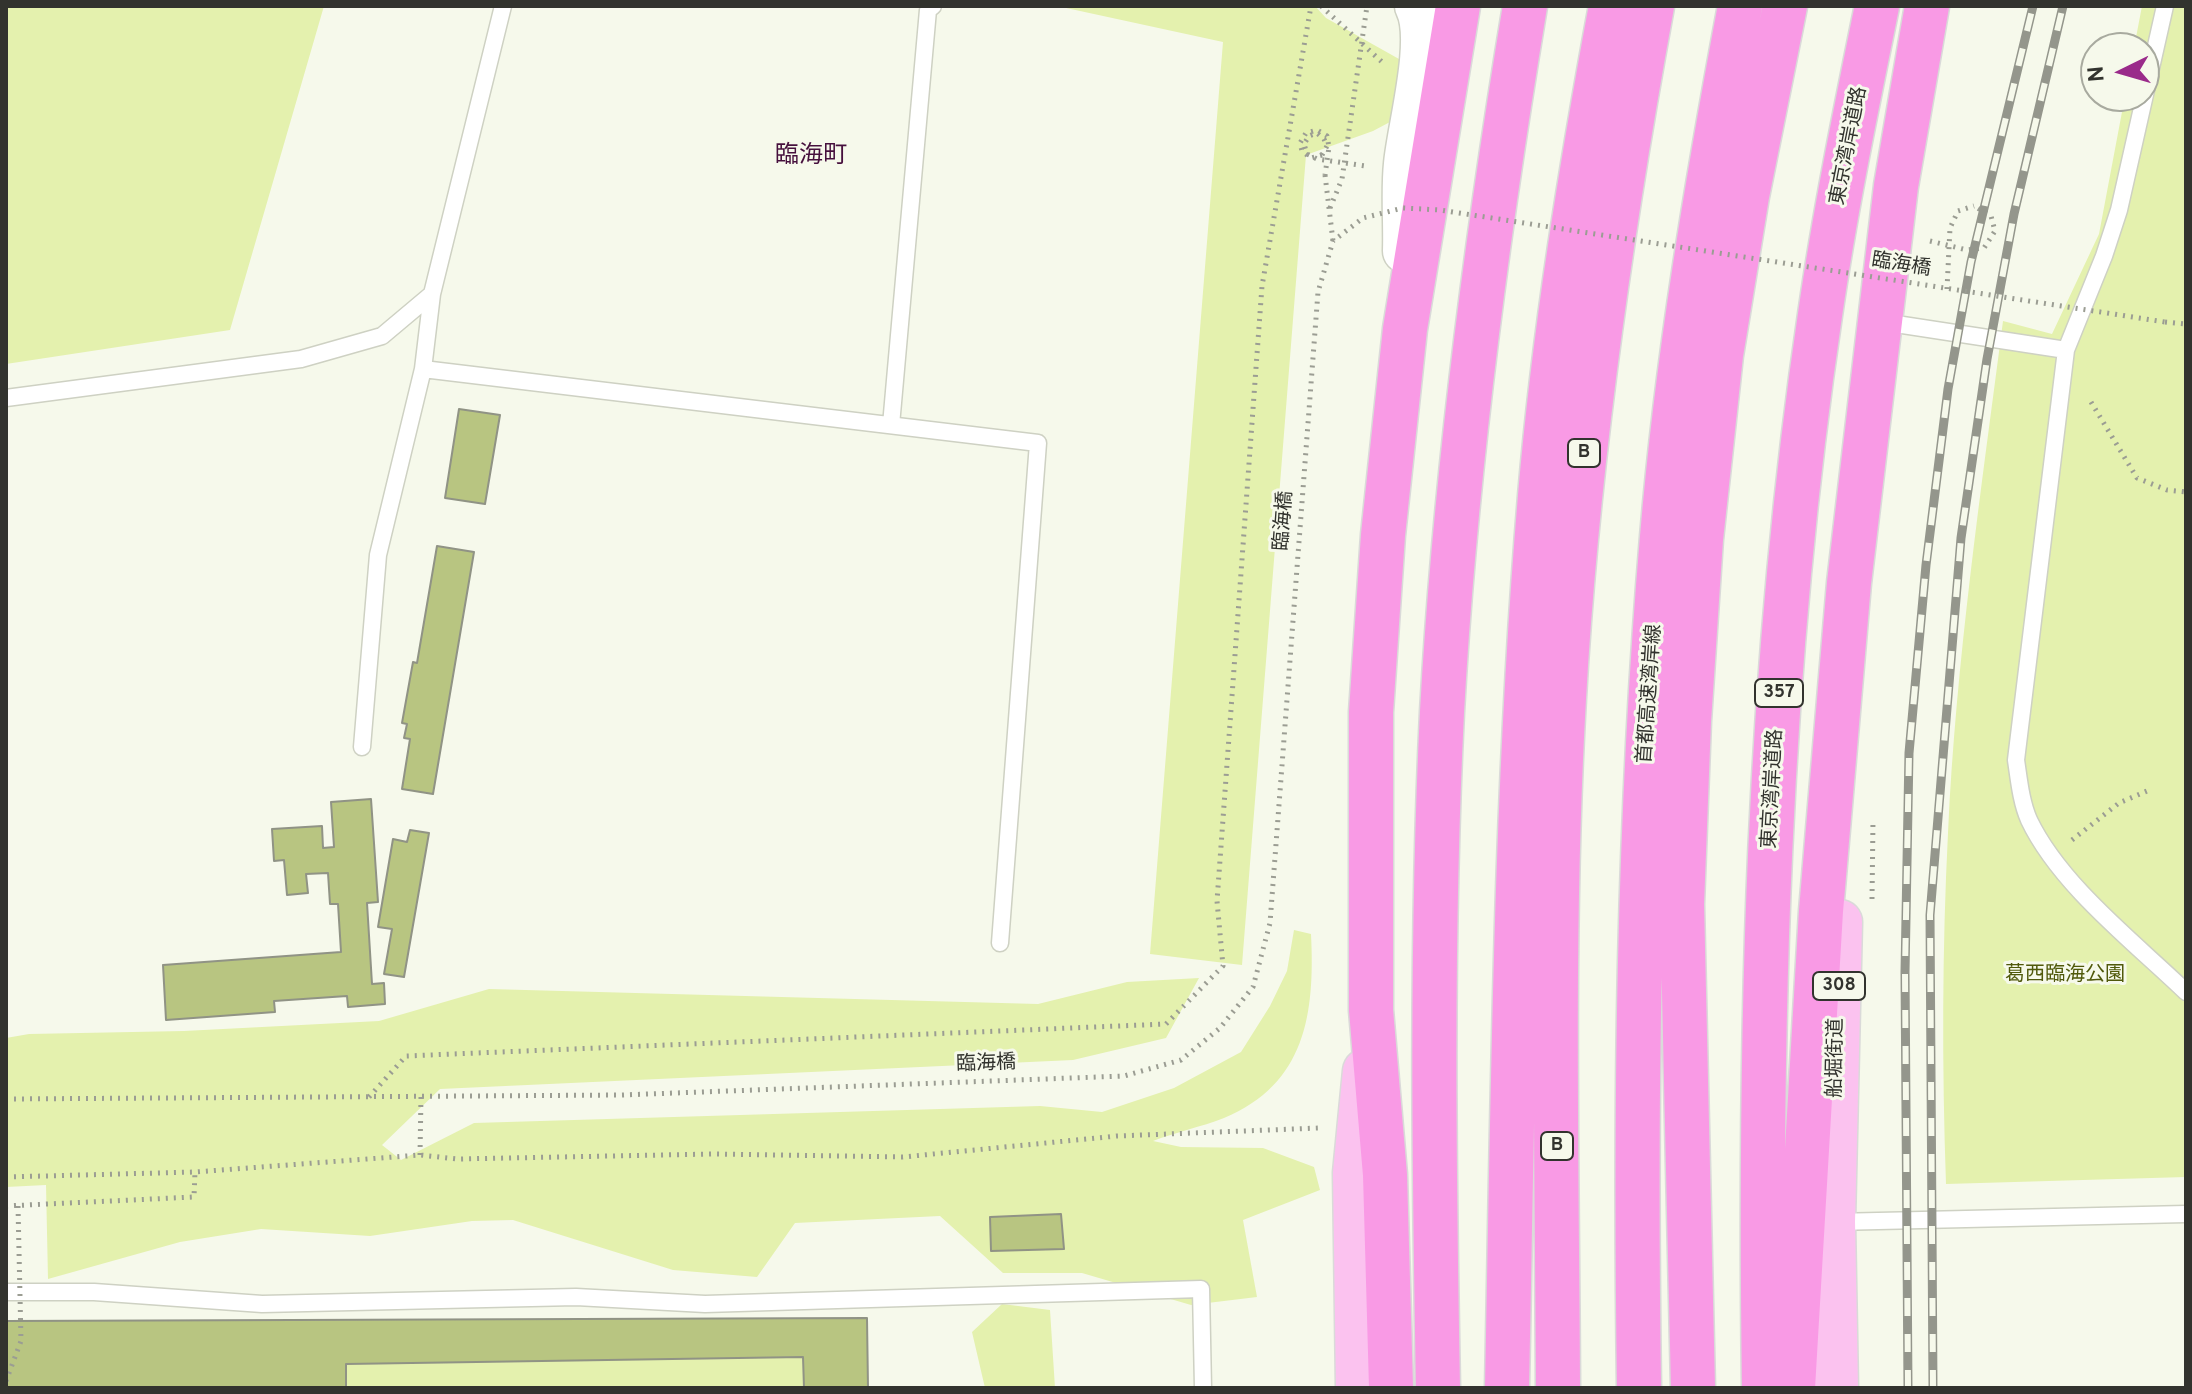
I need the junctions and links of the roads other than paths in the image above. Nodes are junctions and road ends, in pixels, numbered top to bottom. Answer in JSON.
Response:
{"nodes":[{"id":1,"x":503,"y":6,"type":"edge"},
{"id":2,"x":1417,"y":6,"type":"edge"},
{"id":3,"x":1458,"y":6,"type":"edge"},
{"id":4,"x":1525,"y":6,"type":"edge"},
{"id":5,"x":1611,"y":6,"type":"edge"},
{"id":6,"x":1652,"y":6,"type":"edge"},
{"id":7,"x":1740,"y":6,"type":"edge"},
{"id":8,"x":1769,"y":6,"type":"edge"},
{"id":9,"x":1785,"y":6,"type":"edge"},
{"id":10,"x":1877,"y":6,"type":"edge"},
{"id":11,"x":1927,"y":6,"type":"edge"},
{"id":12,"x":2165,"y":6,"type":"edge"},
{"id":13,"x":930,"y":7,"type":"edge"},
{"id":14,"x":432,"y":294,"type":"junction"},
{"id":15,"x":1878,"y":321,"type":"junction"},
{"id":16,"x":1405,"y":329,"type":"junction"},
{"id":17,"x":2066,"y":350,"type":"junction"},
{"id":18,"x":423,"y":369,"type":"junction"},
{"id":19,"x":6,"y":398,"type":"edge"},
{"id":20,"x":891,"y":425,"type":"junction"},
{"id":21,"x":1662,"y":534,"type":"junction"},
{"id":22,"x":1849,"y":583,"type":"junction"},
{"id":23,"x":362,"y":747,"type":"dead end"},
{"id":24,"x":1536,"y":904,"type":"junction"},
{"id":25,"x":1662,"y":904,"type":"junction"},
{"id":26,"x":1000,"y":943,"type":"dead end"},
{"id":27,"x":2186,"y":992,"type":"edge"},
{"id":28,"x":1371,"y":1010,"type":"junction"},
{"id":29,"x":2186,"y":1214,"type":"edge"},
{"id":30,"x":1833,"y":1222,"type":"junction"},
{"id":31,"x":6,"y":1292,"type":"edge"},
{"id":32,"x":1203,"y":1388,"type":"edge"},
{"id":33,"x":1358,"y":1388,"type":"edge"},
{"id":34,"x":1391,"y":1388,"type":"edge"},
{"id":35,"x":1438,"y":1388,"type":"edge"},
{"id":36,"x":1507,"y":1388,"type":"edge"},
{"id":37,"x":1534,"y":1388,"type":"edge"},
{"id":38,"x":1558,"y":1388,"type":"edge"},
{"id":39,"x":1639,"y":1388,"type":"edge"},
{"id":40,"x":1672,"y":1388,"type":"edge"},
{"id":41,"x":1693,"y":1388,"type":"edge"},
{"id":42,"x":1764,"y":1388,"type":"edge"},
{"id":43,"x":1793,"y":1388,"type":"edge"},
{"id":44,"x":1836,"y":1388,"type":"edge"}],
"edges":[{"from":1,"to":14,"type":"lane"},
{"from":2,"to":16,"type":"street"},
{"from":3,"to":16,"type":"highway"},
{"from":4,"to":35,"type":"highway"},
{"from":5,"to":24,"type":"highway"},
{"from":6,"to":24,"type":"highway","number":"B"},
{"from":7,"to":21,"type":"highway","name":"首都高速湾岸線"},
{"from":8,"to":21,"type":"highway"},
{"from":9,"to":25,"type":"highway"},
{"from":10,"to":42,"type":"highway","name":"東京湾岸道路","number":"357"},
{"from":11,"to":15,"type":"highway"},
{"from":12,"to":17,"type":"lane"},
{"from":13,"to":20,"type":"lane"},
{"from":14,"to":18,"type":"lane"},
{"from":14,"to":19,"type":"lane"},
{"from":15,"to":17,"type":"lane"},
{"from":15,"to":22,"type":"highway"},
{"from":16,"to":28,"type":"highway"},
{"from":17,"to":27,"type":"lane"},
{"from":18,"to":20,"type":"lane"},
{"from":18,"to":23,"type":"lane"},
{"from":20,"to":26,"type":"lane"},
{"from":21,"to":25,"type":"highway","name":"首都高速湾岸線"},
{"from":22,"to":30,"type":"main road","name":"船堀街道","number":"308"},
{"from":22,"to":43,"type":"highway"},
{"from":24,"to":36,"type":"highway"},
{"from":24,"to":37,"type":"highway"},
{"from":24,"to":38,"type":"highway","number":"B"},
{"from":25,"to":39,"type":"highway","name":"首都高速湾岸線"},
{"from":25,"to":40,"type":"highway"},
{"from":25,"to":41,"type":"highway"},
{"from":28,"to":33,"type":"main road"},
{"from":28,"to":34,"type":"highway"},
{"from":29,"to":30,"type":"lane"},
{"from":30,"to":44,"type":"main road","name":"船堀街道","number":"308"},
{"from":31,"to":32,"type":"lane"}]}
